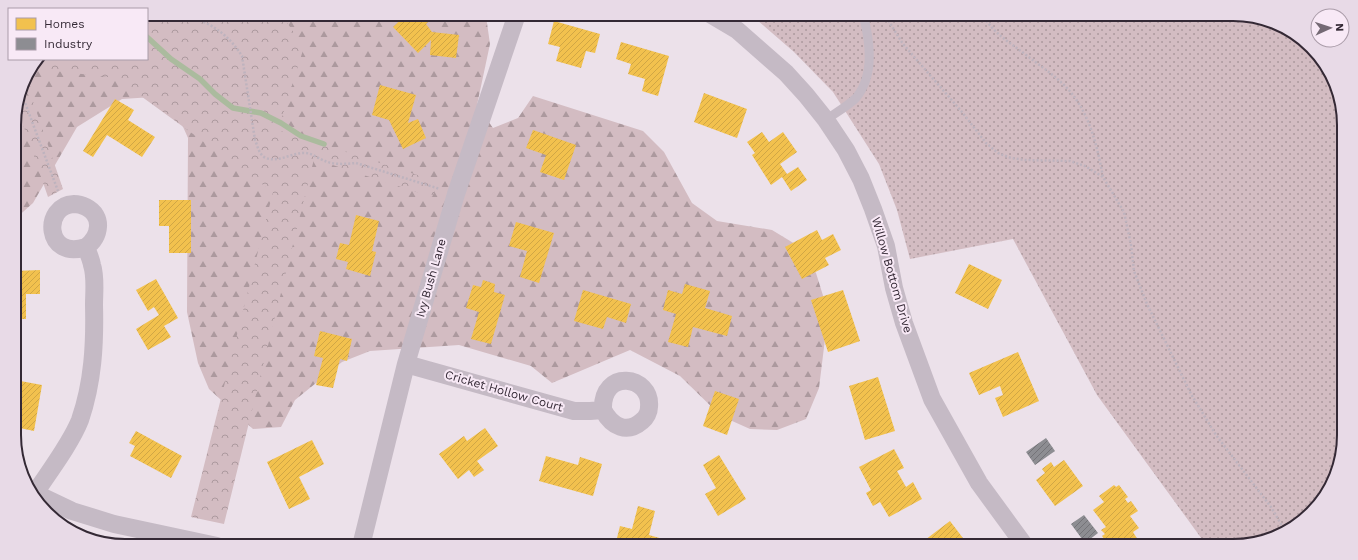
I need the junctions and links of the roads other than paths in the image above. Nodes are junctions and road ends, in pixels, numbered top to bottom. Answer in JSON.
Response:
{"nodes":[{"id":1,"x":514,"y":21,"type":"edge"},
{"id":2,"x":722,"y":21,"type":"edge"},
{"id":3,"x":865,"y":21,"type":"edge"},
{"id":4,"x":826,"y":120,"type":"junction"},
{"id":5,"x":86,"y":247,"type":"junction"},
{"id":6,"x":406,"y":364,"type":"junction"},
{"id":7,"x":603,"y":410,"type":"dead end"},
{"id":8,"x":36,"y":489,"type":"edge"},
{"id":9,"x":39,"y":495,"type":"edge"},
{"id":10,"x":185,"y":539,"type":"edge"},
{"id":11,"x":363,"y":539,"type":"edge"},
{"id":12,"x":1020,"y":539,"type":"edge"}],
"edges":[{"from":1,"to":6,"type":"street","name":"Ivy Bush Lane"},
{"from":2,"to":4,"type":"street","name":"Willow Bottom Drive"},
{"from":3,"to":4,"type":"lane"},
{"from":4,"to":12,"type":"street","name":"Willow Bottom Drive"},
{"from":5,"to":5,"type":"street"},
{"from":5,"to":8,"type":"street"},
{"from":6,"to":7,"type":"street","name":"Cricket Hollow Court"},
{"from":6,"to":11,"type":"street","name":"Ivy Bush Lane"},
{"from":9,"to":10,"type":"street"}]}
